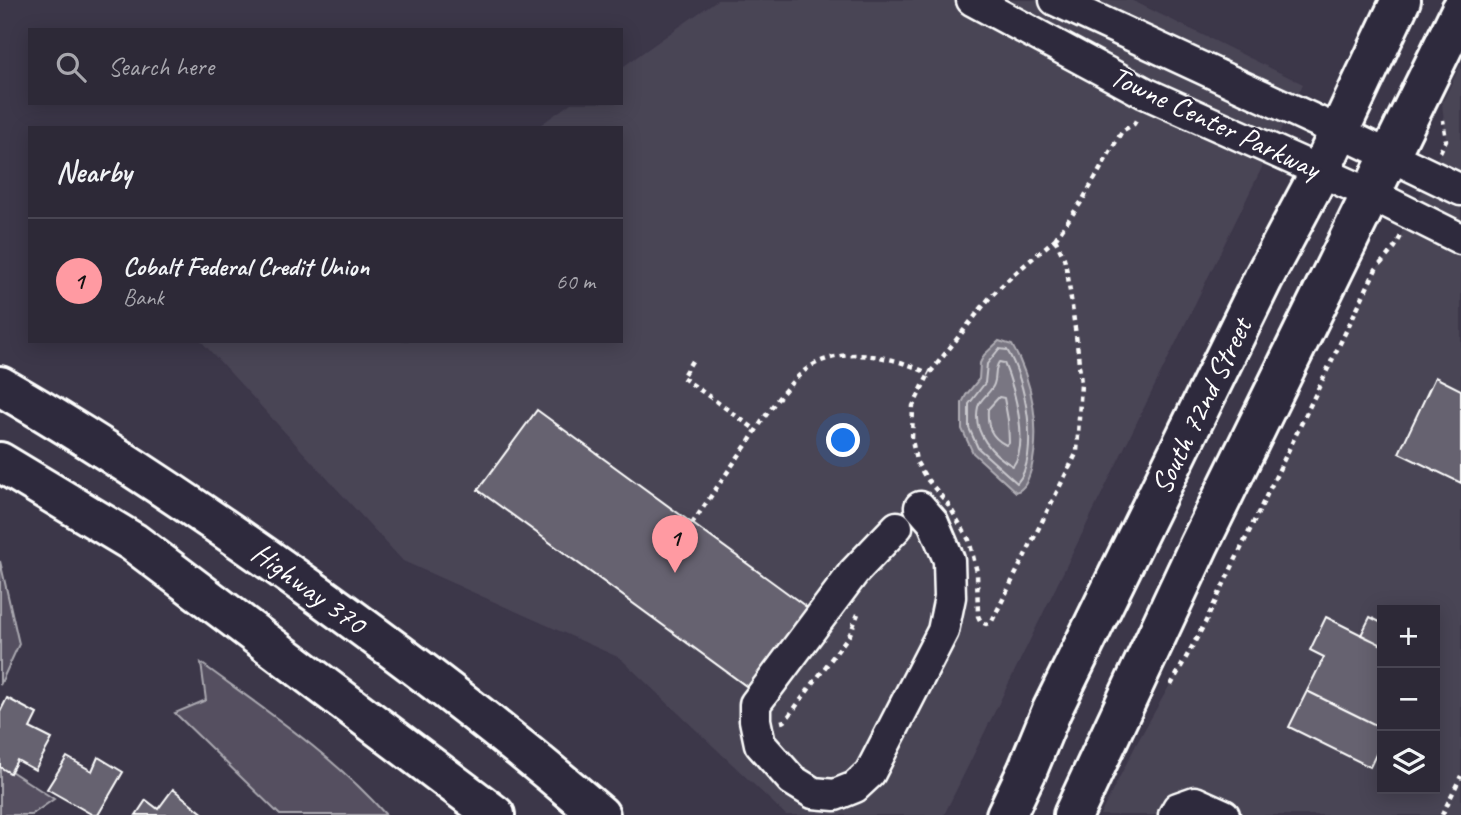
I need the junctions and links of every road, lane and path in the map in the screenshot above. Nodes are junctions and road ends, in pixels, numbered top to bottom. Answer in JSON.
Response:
{"nodes":[{"id":1,"x":972,"y":0,"type":"edge"},
{"id":2,"x":1055,"y":0,"type":"edge"},
{"id":3,"x":1401,"y":0,"type":"edge"},
{"id":4,"x":1461,"y":10,"type":"edge"},
{"id":5,"x":1140,"y":114,"type":"dead end"},
{"id":6,"x":1338,"y":131,"type":"junction"},
{"id":7,"x":1390,"y":155,"type":"junction"},
{"id":8,"x":1320,"y":172,"type":"junction"},
{"id":9,"x":1461,"y":190,"type":"edge"},
{"id":10,"x":1371,"y":194,"type":"junction"},
{"id":11,"x":1055,"y":239,"type":"junction"},
{"id":12,"x":1461,"y":239,"type":"edge"},
{"id":13,"x":1395,"y":247,"type":"dead end"},
{"id":14,"x":692,"y":361,"type":"dead end"},
{"id":15,"x":929,"y":374,"type":"junction"},
{"id":16,"x":0,"y":386,"type":"edge"},
{"id":17,"x":756,"y":430,"type":"junction"},
{"id":18,"x":0,"y":462,"type":"edge"},
{"id":19,"x":920,"y":507,"type":"dead end"},
{"id":20,"x":692,"y":524,"type":"dead end"},
{"id":21,"x":897,"y":527,"type":"dead end"},
{"id":22,"x":1170,"y":686,"type":"dead end"},
{"id":23,"x":1461,"y":776,"type":"edge"},
{"id":24,"x":495,"y":815,"type":"edge"},
{"id":25,"x":600,"y":815,"type":"edge"},
{"id":26,"x":1006,"y":815,"type":"edge"},
{"id":27,"x":1073,"y":815,"type":"edge"},
{"id":28,"x":1174,"y":815,"type":"edge"},
{"id":29,"x":1224,"y":815,"type":"edge"},
{"id":30,"x":1442,"y":815,"type":"edge"}],
"edges":[{"from":1,"to":8,"type":"street","name":"Towne Center Parkway"},
{"from":2,"to":6,"type":"street","name":"Towne Center Parkway"},
{"from":3,"to":6,"type":"main road","name":"South 72nd Street"},
{"from":4,"to":7,"type":"main road","name":"South 72nd Street"},
{"from":5,"to":11,"type":"path"},
{"from":6,"to":7,"type":"street","name":"Towne Center Parkway"},
{"from":6,"to":8,"type":"main road","name":"South 72nd Street"},
{"from":7,"to":9,"type":"street","name":"Towne Center Parkway"},
{"from":7,"to":10,"type":"main road","name":"South 72nd Street"},
{"from":8,"to":10,"type":"street","name":"Towne Center Parkway"},
{"from":8,"to":26,"type":"main road","name":"South 72nd Street"},
{"from":10,"to":12,"type":"street","name":"Towne Center Parkway"},
{"from":10,"to":27,"type":"main road","name":"South 72nd Street"},
{"from":11,"to":15,"type":"path"},
{"from":11,"to":15,"type":"path"},
{"from":13,"to":22,"type":"path"},
{"from":14,"to":17,"type":"path"},
{"from":15,"to":17,"type":"path"},
{"from":16,"to":25,"type":"main road","name":"Highway 370"},
{"from":17,"to":20,"type":"path"},
{"from":18,"to":24,"type":"main road"},
{"from":19,"to":21,"type":"street"},
{"from":23,"to":30,"type":"path"},
{"from":28,"to":29,"type":"street"}]}
